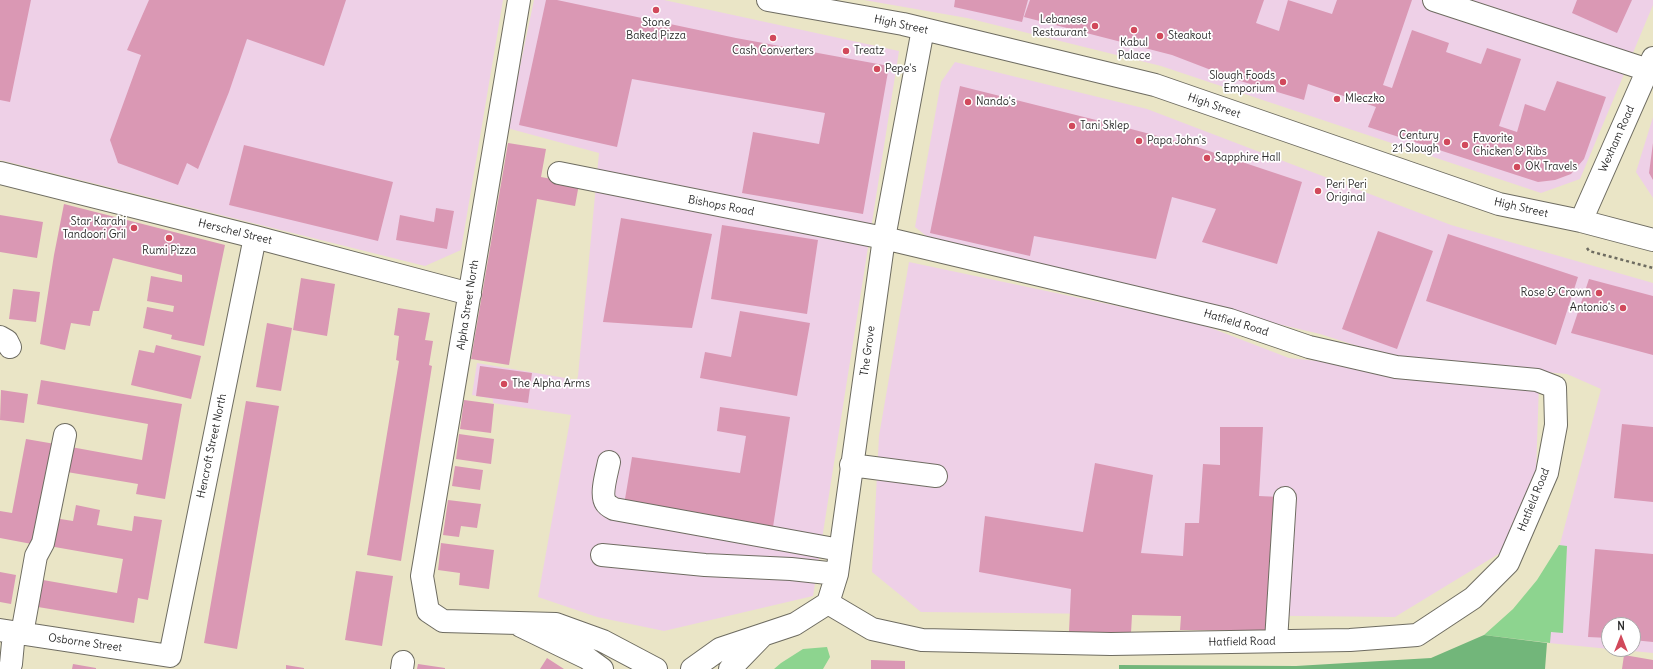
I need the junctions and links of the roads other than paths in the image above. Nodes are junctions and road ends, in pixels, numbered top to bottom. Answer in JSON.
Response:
{"nodes":[{"id":1,"x":519,"y":0,"type":"edge"},
{"id":2,"x":768,"y":0,"type":"edge"},
{"id":3,"x":1434,"y":0,"type":"edge"},
{"id":4,"x":923,"y":29,"type":"junction"},
{"id":5,"x":1650,"y":64,"type":"edge"},
{"id":6,"x":0,"y":173,"type":"edge"},
{"id":7,"x":559,"y":173,"type":"dead end"},
{"id":8,"x":1581,"y":221,"type":"junction"},
{"id":9,"x":255,"y":237,"type":"junction"},
{"id":10,"x":884,"y":238,"type":"junction"},
{"id":11,"x":1653,"y":240,"type":"edge"},
{"id":12,"x":470,"y":294,"type":"junction"},
{"id":13,"x":65,"y":435,"type":"dead end"},
{"id":14,"x":609,"y":462,"type":"dead end"},
{"id":15,"x":851,"y":465,"type":"junction"},
{"id":16,"x":936,"y":476,"type":"dead end"},
{"id":17,"x":1286,"y":498,"type":"dead end"},
{"id":18,"x":840,"y":550,"type":"junction"},
{"id":19,"x":602,"y":556,"type":"dead end"},
{"id":20,"x":837,"y":574,"type":"junction"},
{"id":21,"x":828,"y":603,"type":"junction"},
{"id":22,"x":513,"y":622,"type":"junction"},
{"id":23,"x":12,"y":632,"type":"edge"},
{"id":24,"x":764,"y":634,"type":"junction"},
{"id":25,"x":1276,"y":641,"type":"junction"},
{"id":26,"x":170,"y":656,"type":"joint"},
{"id":27,"x":9,"y":669,"type":"edge"},
{"id":28,"x":602,"y":669,"type":"edge"},
{"id":29,"x":656,"y":669,"type":"edge"},
{"id":30,"x":692,"y":669,"type":"edge"},
{"id":31,"x":730,"y":669,"type":"edge"}],
"edges":[{"from":1,"to":12,"type":"street","name":"Alpha Street North"},
{"from":2,"to":4,"type":"street","name":"High Street"},
{"from":3,"to":5,"type":"street"},
{"from":4,"to":8,"type":"street","name":"High Street"},
{"from":4,"to":10,"type":"street","name":"The Grove"},
{"from":5,"to":8,"type":"street","name":"Wexham Road"},
{"from":6,"to":9,"type":"street","name":"Herschel Street"},
{"from":7,"to":10,"type":"street","name":"Bishops Road"},
{"from":8,"to":11,"type":"street","name":"High Street"},
{"from":9,"to":12,"type":"street","name":"Herschel Street"},
{"from":9,"to":26,"type":"street","name":"Hencroft Street North"},
{"from":10,"to":15,"type":"street","name":"The Grove"},
{"from":10,"to":25,"type":"street","name":"Hatfield Road"},
{"from":12,"to":22,"type":"street","name":"Alpha Street North"},
{"from":13,"to":23,"type":"street"},
{"from":14,"to":18,"type":"street"},
{"from":15,"to":16,"type":"street"},
{"from":15,"to":18,"type":"street","name":"The Grove"},
{"from":17,"to":25,"type":"street"},
{"from":18,"to":20,"type":"street","name":"The Grove"},
{"from":19,"to":20,"type":"street"},
{"from":20,"to":21,"type":"street","name":"The Grove"},
{"from":21,"to":24,"type":"street"},
{"from":21,"to":25,"type":"street","name":"Hatfield Road"},
{"from":22,"to":28,"type":"street"},
{"from":22,"to":29,"type":"street"},
{"from":23,"to":26,"type":"street","name":"Osborne Street"},
{"from":23,"to":27,"type":"street"},
{"from":24,"to":30,"type":"street"},
{"from":24,"to":31,"type":"street"}]}
